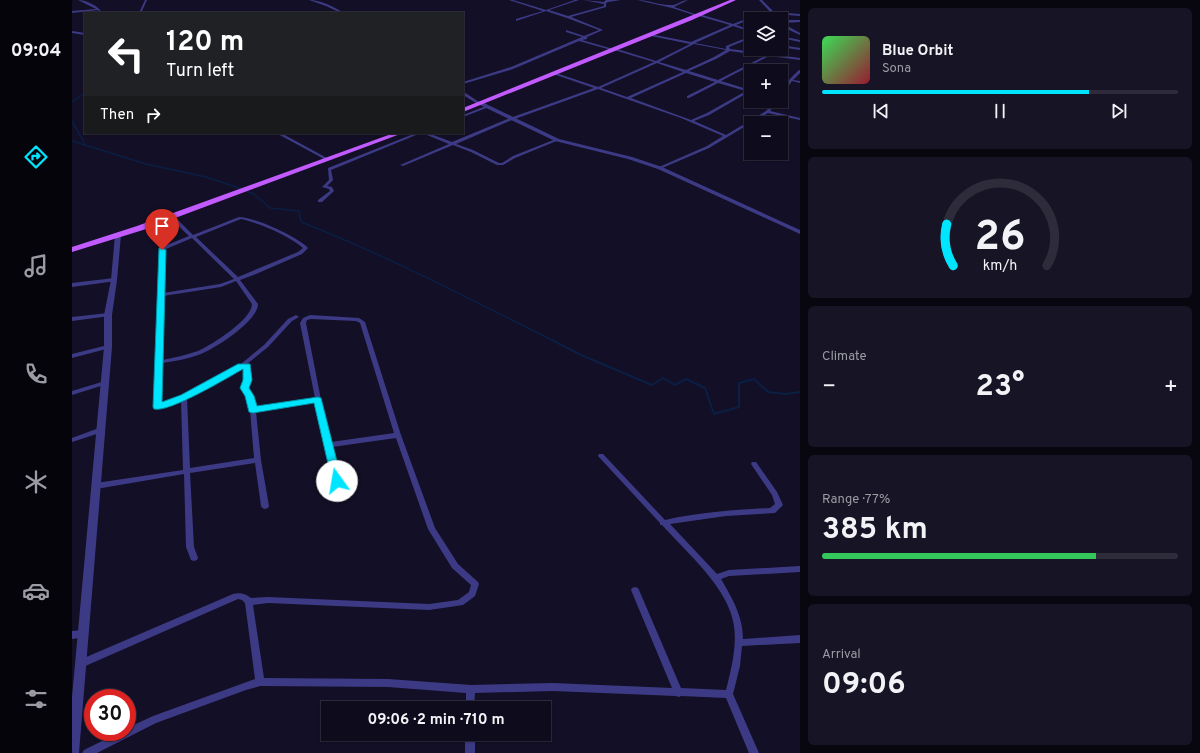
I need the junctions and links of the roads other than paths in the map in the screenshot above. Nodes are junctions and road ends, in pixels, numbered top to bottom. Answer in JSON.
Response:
{"nodes":[{"id":1,"x":79,"y":0,"type":"edge"},
{"id":2,"x":146,"y":0,"type":"edge"},
{"id":3,"x":310,"y":0,"type":"edge"},
{"id":4,"x":510,"y":0,"type":"edge"},
{"id":5,"x":578,"y":0,"type":"edge"},
{"id":6,"x":584,"y":0,"type":"edge"},
{"id":7,"x":620,"y":0,"type":"edge"},
{"id":8,"x":638,"y":0,"type":"edge"},
{"id":9,"x":687,"y":0,"type":"edge"},
{"id":10,"x":732,"y":0,"type":"edge"},
{"id":11,"x":760,"y":0,"type":"edge"},
{"id":12,"x":607,"y":1,"type":"edge"},
{"id":13,"x":93,"y":6,"type":"junction"},
{"id":14,"x":671,"y":7,"type":"junction"},
{"id":15,"x":99,"y":9,"type":"junction"},
{"id":16,"x":83,"y":11,"type":"junction"},
{"id":17,"x":542,"y":11,"type":"junction"},
{"id":18,"x":72,"y":12,"type":"edge"},
{"id":19,"x":100,"y":12,"type":"edge"},
{"id":20,"x":140,"y":12,"type":"edge"},
{"id":21,"x":341,"y":12,"type":"edge"},
{"id":22,"x":772,"y":12,"type":"edge"},
{"id":23,"x":788,"y":14,"type":"edge"},
{"id":24,"x":698,"y":15,"type":"junction"},
{"id":25,"x":800,"y":15,"type":"edge"},
{"id":26,"x":568,"y":17,"type":"junction"},
{"id":27,"x":517,"y":20,"type":"dead end"},
{"id":28,"x":744,"y":20,"type":"edge"},
{"id":29,"x":788,"y":21,"type":"edge"},
{"id":30,"x":800,"y":21,"type":"edge"},
{"id":31,"x":733,"y":25,"type":"junction"},
{"id":32,"x":744,"y":28,"type":"edge"},
{"id":33,"x":790,"y":28,"type":"joint"},
{"id":34,"x":800,"y":29,"type":"edge"},
{"id":35,"x":567,"y":31,"type":"dead end"},
{"id":36,"x":72,"y":32,"type":"edge"},
{"id":37,"x":84,"y":34,"type":"edge"},
{"id":38,"x":651,"y":34,"type":"junction"},
{"id":39,"x":800,"y":34,"type":"edge"},
{"id":40,"x":586,"y":38,"type":"junction"},
{"id":41,"x":788,"y":38,"type":"edge"},
{"id":42,"x":579,"y":40,"type":"junction"},
{"id":43,"x":743,"y":41,"type":"edge"},
{"id":44,"x":800,"y":41,"type":"edge"},
{"id":45,"x":693,"y":43,"type":"junction"},
{"id":46,"x":788,"y":47,"type":"edge"},
{"id":47,"x":613,"y":49,"type":"junction"},
{"id":48,"x":800,"y":49,"type":"edge"},
{"id":49,"x":729,"y":50,"type":"junction"},
{"id":50,"x":744,"y":52,"type":"edge"},
{"id":51,"x":767,"y":56,"type":"edge"},
{"id":52,"x":777,"y":56,"type":"edge"},
{"id":53,"x":800,"y":59,"type":"edge"},
{"id":54,"x":656,"y":62,"type":"junction"},
{"id":55,"x":564,"y":68,"type":"junction"},
{"id":56,"x":800,"y":71,"type":"edge"},
{"id":57,"x":685,"y":72,"type":"junction"},
{"id":58,"x":554,"y":73,"type":"junction"},
{"id":59,"x":791,"y":80,"type":"junction"},
{"id":60,"x":718,"y":82,"type":"junction"},
{"id":61,"x":800,"y":82,"type":"edge"},
{"id":62,"x":464,"y":83,"type":"edge"},
{"id":63,"x":788,"y":84,"type":"edge"},
{"id":64,"x":598,"y":88,"type":"junction"},
{"id":65,"x":744,"y":90,"type":"edge"},
{"id":66,"x":464,"y":94,"type":"edge"},
{"id":67,"x":744,"y":95,"type":"edge"},
{"id":68,"x":688,"y":97,"type":"dead end"},
{"id":69,"x":628,"y":98,"type":"junction"},
{"id":70,"x":478,"y":103,"type":"junction"},
{"id":71,"x":487,"y":107,"type":"junction"},
{"id":72,"x":771,"y":108,"type":"edge"},
{"id":73,"x":464,"y":109,"type":"edge"},
{"id":74,"x":767,"y":112,"type":"junction"},
{"id":75,"x":464,"y":116,"type":"edge"},
{"id":76,"x":511,"y":119,"type":"junction"},
{"id":77,"x":800,"y":119,"type":"edge"},
{"id":78,"x":691,"y":120,"type":"junction"},
{"id":79,"x":718,"y":131,"type":"junction"},
{"id":80,"x":731,"y":133,"type":"junction"},
{"id":81,"x":280,"y":134,"type":"edge"},
{"id":82,"x":392,"y":134,"type":"edge"},
{"id":83,"x":397,"y":134,"type":"edge"},
{"id":84,"x":416,"y":134,"type":"edge"},
{"id":85,"x":427,"y":134,"type":"edge"},
{"id":86,"x":726,"y":136,"type":"junction"},
{"id":87,"x":557,"y":140,"type":"junction"},
{"id":88,"x":452,"y":144,"type":"junction"},
{"id":89,"x":325,"y":158,"type":"junction"},
{"id":90,"x":402,"y":165,"type":"dead end"},
{"id":91,"x":660,"y":168,"type":"junction"},
{"id":92,"x":320,"y":201,"type":"dead end"},
{"id":93,"x":172,"y":217,"type":"junction"},
{"id":94,"x":800,"y":232,"type":"edge"},
{"id":95,"x":118,"y":236,"type":"junction"},
{"id":96,"x":193,"y":236,"type":"junction"},
{"id":97,"x":72,"y":249,"type":"edge"},
{"id":98,"x":236,"y":279,"type":"junction"},
{"id":99,"x":114,"y":280,"type":"junction"},
{"id":100,"x":72,"y":285,"type":"edge"},
{"id":101,"x":160,"y":295,"type":"junction"},
{"id":102,"x":108,"y":315,"type":"junction"},
{"id":103,"x":296,"y":317,"type":"dead end"},
{"id":104,"x":72,"y":319,"type":"edge"},
{"id":105,"x":108,"y":348,"type":"junction"},
{"id":106,"x":72,"y":356,"type":"edge"},
{"id":107,"x":159,"y":362,"type":"junction"},
{"id":108,"x":243,"y":365,"type":"junction"},
{"id":109,"x":105,"y":383,"type":"junction"},
{"id":110,"x":72,"y":393,"type":"edge"},
{"id":111,"x":184,"y":397,"type":"junction"},
{"id":112,"x":318,"y":400,"type":"junction"},
{"id":113,"x":253,"y":410,"type":"junction"},
{"id":114,"x":101,"y":430,"type":"junction"},
{"id":115,"x":398,"y":435,"type":"junction"},
{"id":116,"x":72,"y":440,"type":"edge"},
{"id":117,"x":329,"y":445,"type":"junction"},
{"id":118,"x":601,"y":456,"type":"dead end"},
{"id":119,"x":258,"y":460,"type":"junction"},
{"id":120,"x":754,"y":464,"type":"dead end"},
{"id":121,"x":187,"y":471,"type":"junction"},
{"id":122,"x":96,"y":486,"type":"junction"},
{"id":123,"x":340,"y":493,"type":"dead end"},
{"id":124,"x":265,"y":506,"type":"dead end"},
{"id":125,"x":664,"y":523,"type":"junction"},
{"id":126,"x":194,"y":558,"type":"dead end"},
{"id":127,"x":800,"y":569,"type":"edge"},
{"id":128,"x":716,"y":578,"type":"junction"},
{"id":129,"x":635,"y":590,"type":"dead end"},
{"id":130,"x":249,"y":602,"type":"junction"},
{"id":131,"x":83,"y":634,"type":"junction"},
{"id":132,"x":72,"y":636,"type":"edge"},
{"id":133,"x":800,"y":639,"type":"edge"},
{"id":134,"x":739,"y":643,"type":"junction"},
{"id":135,"x":80,"y":664,"type":"junction"},
{"id":136,"x":260,"y":682,"type":"junction"},
{"id":137,"x":471,"y":689,"type":"junction"},
{"id":138,"x":680,"y":693,"type":"junction"},
{"id":139,"x":730,"y":694,"type":"junction"},
{"id":140,"x":470,"y":701,"type":"edge"},
{"id":141,"x":470,"y":741,"type":"edge"},
{"id":142,"x":72,"y":753,"type":"edge"},
{"id":143,"x":87,"y":753,"type":"edge"},
{"id":144,"x":470,"y":753,"type":"edge"},
{"id":145,"x":754,"y":753,"type":"edge"}],
"edges":[{"from":1,"to":13,"type":"street"},
{"from":2,"to":20,"type":"street"},
{"from":3,"to":21,"type":"street"},
{"from":4,"to":17,"type":"street"},
{"from":5,"to":17,"type":"street"},
{"from":6,"to":12,"type":"street"},
{"from":7,"to":12,"type":"street"},
{"from":8,"to":14,"type":"street"},
{"from":9,"to":14,"type":"street"},
{"from":10,"to":24,"type":"main road"},
{"from":11,"to":22,"type":"street"},
{"from":12,"to":26,"type":"street"},
{"from":13,"to":15,"type":"street"},
{"from":13,"to":16,"type":"street"},
{"from":14,"to":24,"type":"street"},
{"from":15,"to":16,"type":"street"},
{"from":15,"to":19,"type":"street"},
{"from":16,"to":18,"type":"street"},
{"from":17,"to":26,"type":"street"},
{"from":17,"to":27,"type":"street"},
{"from":23,"to":25,"type":"street"},
{"from":24,"to":31,"type":"street"},
{"from":24,"to":38,"type":"main road"},
{"from":24,"to":47,"type":"main road"},
{"from":26,"to":40,"type":"street"},
{"from":28,"to":31,"type":"street"},
{"from":29,"to":30,"type":"street"},
{"from":31,"to":32,"type":"street"},
{"from":31,"to":45,"type":"street"},
{"from":33,"to":34,"type":"street"},
{"from":33,"to":39,"type":"street"},
{"from":35,"to":40,"type":"street"},
{"from":36,"to":37,"type":"street"},
{"from":38,"to":45,"type":"street"},
{"from":38,"to":47,"type":"main road"},
{"from":40,"to":42,"type":"street"},
{"from":41,"to":44,"type":"street"},
{"from":42,"to":47,"type":"street"},
{"from":42,"to":62,"type":"street"},
{"from":43,"to":49,"type":"street"},
{"from":45,"to":49,"type":"street"},
{"from":45,"to":54,"type":"street"},
{"from":46,"to":48,"type":"street"},
{"from":47,"to":54,"type":"street"},
{"from":47,"to":55,"type":"main road"},
{"from":49,"to":50,"type":"street"},
{"from":49,"to":57,"type":"street"},
{"from":51,"to":60,"type":"street"},
{"from":52,"to":53,"type":"street"},
{"from":54,"to":57,"type":"street"},
{"from":54,"to":64,"type":"street"},
{"from":55,"to":58,"type":"main road"},
{"from":55,"to":70,"type":"main road"},
{"from":56,"to":59,"type":"street"},
{"from":57,"to":60,"type":"street"},
{"from":57,"to":69,"type":"street"},
{"from":58,"to":64,"type":"street"},
{"from":58,"to":70,"type":"main road"},
{"from":59,"to":61,"type":"street"},
{"from":59,"to":63,"type":"street"},
{"from":60,"to":65,"type":"street"},
{"from":60,"to":68,"type":"street"},
{"from":64,"to":69,"type":"street"},
{"from":64,"to":76,"type":"street"},
{"from":66,"to":70,"type":"street"},
{"from":67,"to":78,"type":"street"},
{"from":69,"to":78,"type":"street"},
{"from":70,"to":71,"type":"street"},
{"from":70,"to":73,"type":"main road"},
{"from":71,"to":75,"type":"street"},
{"from":71,"to":76,"type":"street"},
{"from":72,"to":74,"type":"street"},
{"from":74,"to":77,"type":"street"},
{"from":74,"to":80,"type":"street"},
{"from":76,"to":87,"type":"street"},
{"from":76,"to":88,"type":"street"},
{"from":78,"to":79,"type":"street"},
{"from":79,"to":80,"type":"street"},
{"from":79,"to":86,"type":"street"},
{"from":80,"to":86,"type":"street"},
{"from":81,"to":89,"type":"street"},
{"from":82,"to":89,"type":"main road"},
{"from":83,"to":93,"type":"main road"},
{"from":84,"to":92,"type":"street"},
{"from":85,"to":88,"type":"street"},
{"from":86,"to":91,"type":"street"},
{"from":87,"to":88,"type":"street"},
{"from":87,"to":91,"type":"street"},
{"from":88,"to":90,"type":"street"},
{"from":89,"to":97,"type":"main road"},
{"from":91,"to":94,"type":"street"},
{"from":93,"to":95,"type":"main road"},
{"from":93,"to":96,"type":"street"},
{"from":95,"to":97,"type":"main road"},
{"from":95,"to":99,"type":"street"},
{"from":96,"to":98,"type":"street"},
{"from":96,"to":98,"type":"street"},
{"from":96,"to":101,"type":"street"},
{"from":98,"to":101,"type":"street"},
{"from":98,"to":107,"type":"street"},
{"from":99,"to":100,"type":"street"},
{"from":99,"to":102,"type":"street"},
{"from":101,"to":107,"type":"street"},
{"from":102,"to":104,"type":"street"},
{"from":102,"to":105,"type":"street"},
{"from":103,"to":108,"type":"street"},
{"from":105,"to":106,"type":"street"},
{"from":105,"to":109,"type":"street"},
{"from":107,"to":111,"type":"street"},
{"from":108,"to":111,"type":"street"},
{"from":108,"to":113,"type":"street"},
{"from":109,"to":110,"type":"street"},
{"from":109,"to":114,"type":"street"},
{"from":111,"to":121,"type":"street"},
{"from":112,"to":113,"type":"street"},
{"from":112,"to":115,"type":"street"},
{"from":112,"to":117,"type":"street"},
{"from":113,"to":119,"type":"street"},
{"from":114,"to":116,"type":"street"},
{"from":114,"to":122,"type":"street"},
{"from":115,"to":117,"type":"street"},
{"from":115,"to":130,"type":"street"},
{"from":117,"to":123,"type":"street"},
{"from":118,"to":125,"type":"street"},
{"from":119,"to":121,"type":"street"},
{"from":119,"to":124,"type":"street"},
{"from":120,"to":125,"type":"street"},
{"from":121,"to":122,"type":"street"},
{"from":121,"to":126,"type":"street"},
{"from":122,"to":131,"type":"street"},
{"from":125,"to":128,"type":"street"},
{"from":127,"to":128,"type":"street"},
{"from":128,"to":134,"type":"street"},
{"from":129,"to":138,"type":"street"},
{"from":130,"to":135,"type":"street"},
{"from":130,"to":136,"type":"street"},
{"from":131,"to":132,"type":"street"},
{"from":131,"to":135,"type":"street"},
{"from":133,"to":134,"type":"street"},
{"from":134,"to":139,"type":"street"},
{"from":135,"to":142,"type":"street"},
{"from":136,"to":137,"type":"street"},
{"from":136,"to":143,"type":"street"},
{"from":137,"to":138,"type":"street"},
{"from":137,"to":140,"type":"street"},
{"from":138,"to":139,"type":"street"},
{"from":139,"to":145,"type":"street"},
{"from":141,"to":144,"type":"street"}]}
